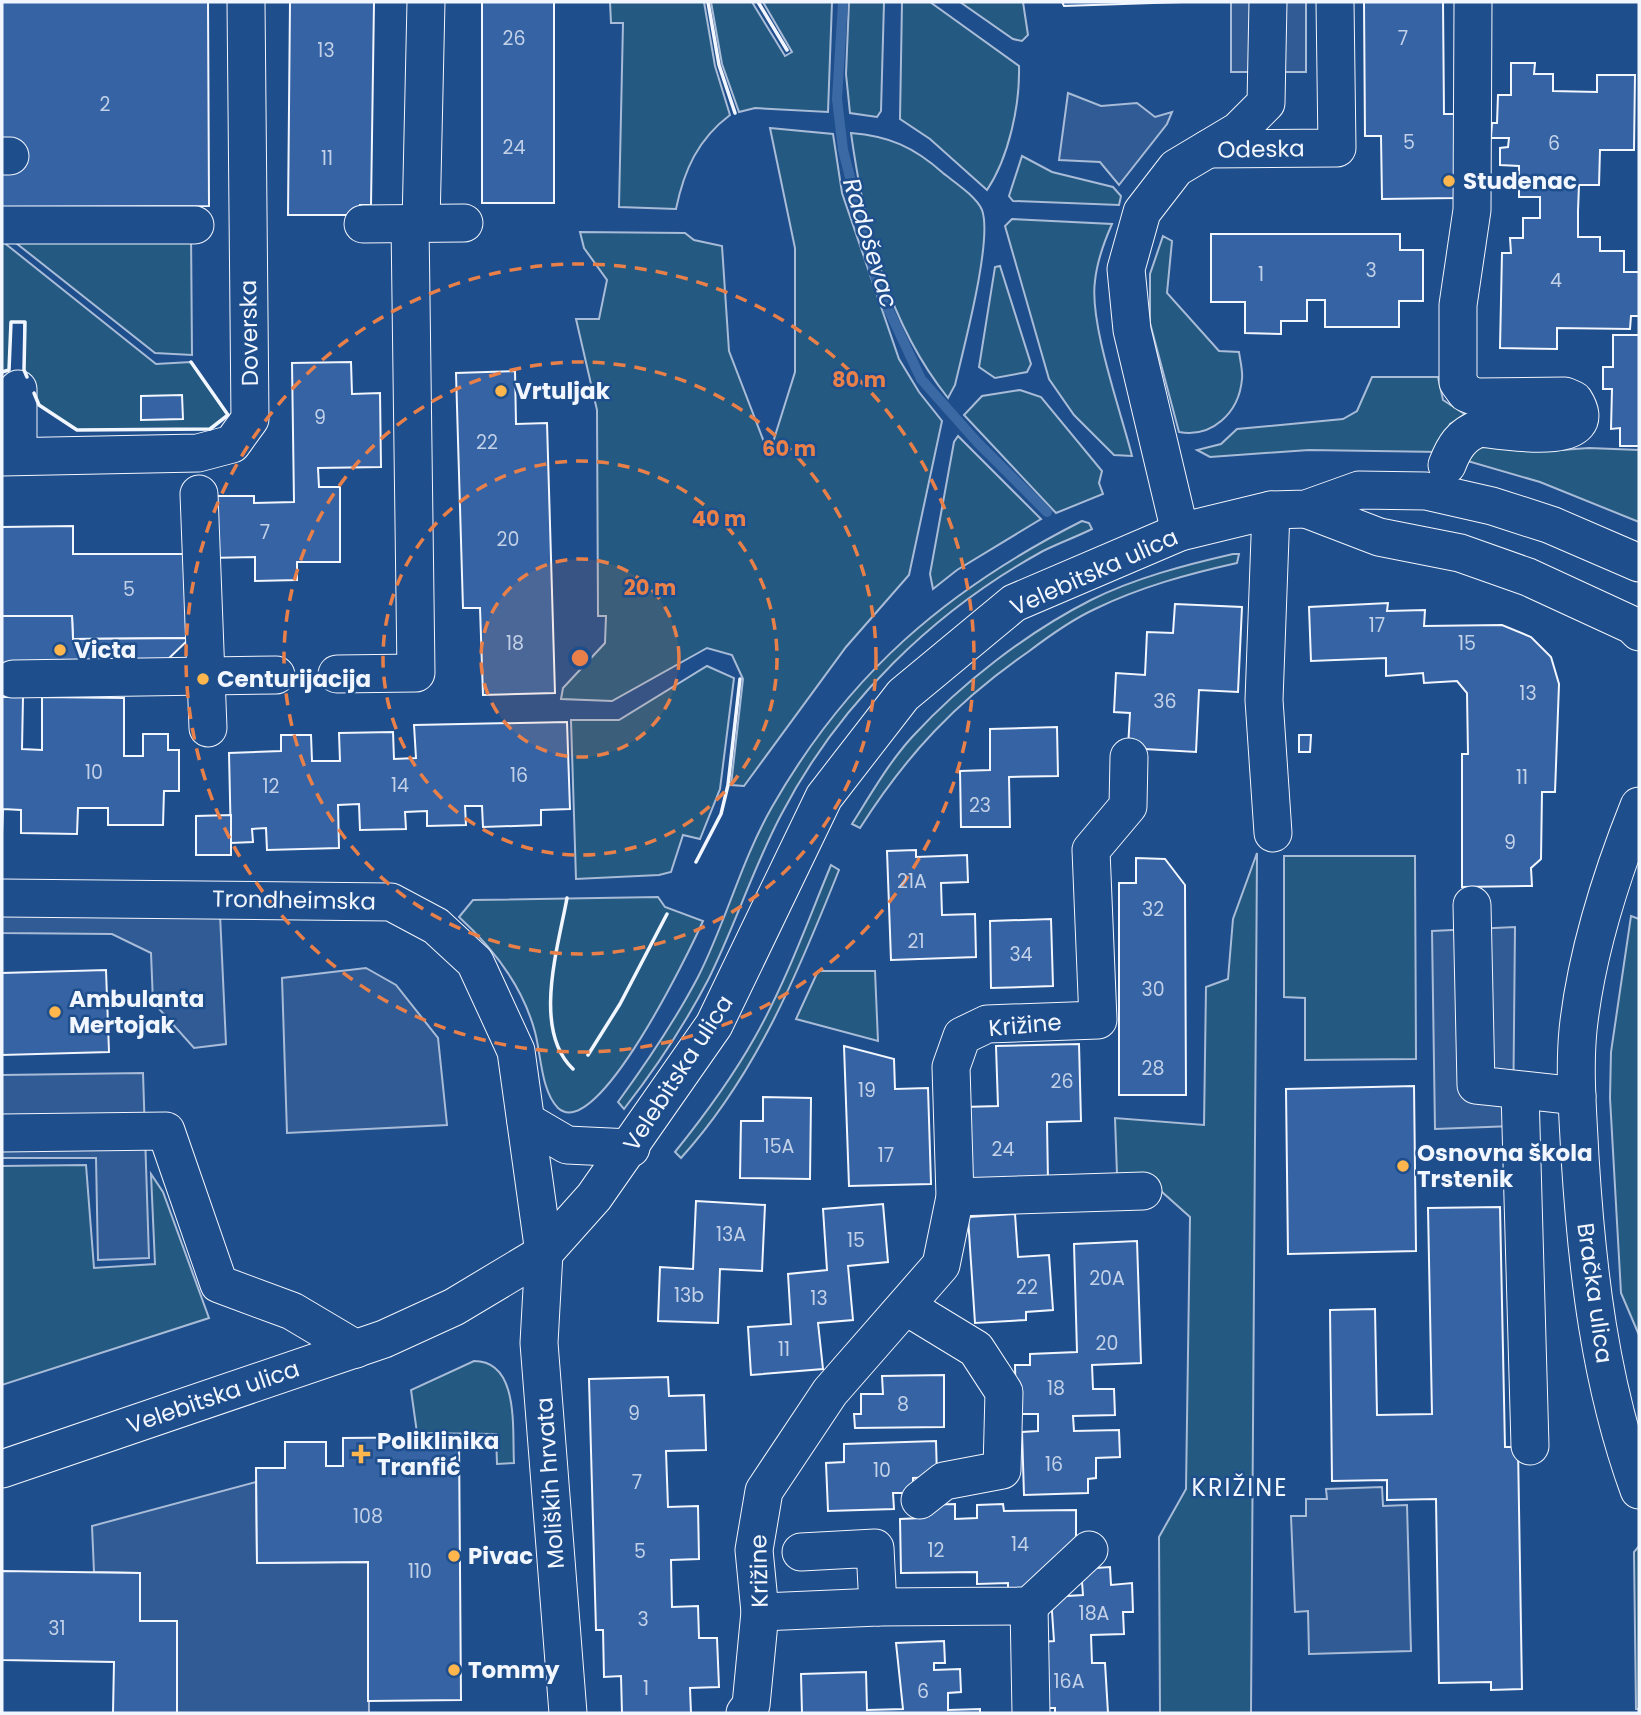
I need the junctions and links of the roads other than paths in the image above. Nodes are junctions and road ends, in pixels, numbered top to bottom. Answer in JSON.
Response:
{"nodes":[{"id":1,"x":246,"y":2,"type":"edge"},
{"id":2,"x":426,"y":2,"type":"edge"},
{"id":3,"x":1268,"y":2,"type":"edge"},
{"id":4,"x":1335,"y":2,"type":"edge"},
{"id":5,"x":1473,"y":2,"type":"edge"},
{"id":6,"x":1208,"y":149,"type":"junction"},
{"id":7,"x":464,"y":223,"type":"dead end"},
{"id":8,"x":415,"y":224,"type":"junction"},
{"id":9,"x":2,"y":225,"type":"edge"},
{"id":10,"x":195,"y":225,"type":"dead end"},
{"id":11,"x":363,"y":225,"type":"dead end"},
{"id":12,"x":18,"y":389,"type":"dead end"},
{"id":13,"x":10,"y":457,"type":"edge"},
{"id":14,"x":1447,"y":465,"type":"dead end"},
{"id":15,"x":199,"y":494,"type":"dead end"},
{"id":16,"x":1288,"y":510,"type":"junction"},
{"id":17,"x":1180,"y":532,"type":"junction"},
{"id":18,"x":1639,"y":563,"type":"edge"},
{"id":19,"x":1639,"y":632,"type":"edge"},
{"id":20,"x":337,"y":674,"type":"dead end"},
{"id":21,"x":276,"y":675,"type":"dead end"},
{"id":22,"x":205,"y":678,"type":"junction"},
{"id":23,"x":13,"y":679,"type":"dead end"},
{"id":24,"x":208,"y":728,"type":"dead end"},
{"id":25,"x":1129,"y":757,"type":"dead end"},
{"id":26,"x":1639,"y":806,"type":"edge"},
{"id":27,"x":1273,"y":833,"type":"dead end"},
{"id":28,"x":2,"y":898,"type":"edge"},
{"id":29,"x":1472,"y":905,"type":"dead end"},
{"id":30,"x":1520,"y":1092,"type":"junction"},
{"id":31,"x":1577,"y":1096,"type":"junction"},
{"id":32,"x":526,"y":1121,"type":"junction"},
{"id":33,"x":2,"y":1133,"type":"edge"},
{"id":34,"x":631,"y":1148,"type":"junction"},
{"id":35,"x":1143,"y":1191,"type":"dead end"},
{"id":36,"x":954,"y":1196,"type":"junction"},
{"id":37,"x":544,"y":1253,"type":"junction"},
{"id":38,"x":907,"y":1307,"type":"junction"},
{"id":39,"x":356,"y":1349,"type":"junction"},
{"id":40,"x":1530,"y":1446,"type":"dead end"},
{"id":41,"x":2,"y":1469,"type":"edge"},
{"id":42,"x":1639,"y":1490,"type":"edge"},
{"id":43,"x":920,"y":1500,"type":"dead end"},
{"id":44,"x":1089,"y":1550,"type":"dead end"},
{"id":45,"x":801,"y":1552,"type":"dead end"},
{"id":46,"x":878,"y":1606,"type":"junction"},
{"id":47,"x":1029,"y":1606,"type":"junction"},
{"id":48,"x":761,"y":1612,"type":"junction"},
{"id":49,"x":568,"y":1713,"type":"edge"},
{"id":50,"x":744,"y":1713,"type":"edge"},
{"id":51,"x":1031,"y":1713,"type":"edge"}],
"edges":[{"from":1,"to":13,"type":"street","name":"Doverska"},
{"from":2,"to":8,"type":"street"},
{"from":3,"to":6,"type":"street"},
{"from":4,"to":6,"type":"street","name":"Odeska"},
{"from":5,"to":14,"type":"street"},
{"from":6,"to":17,"type":"street","name":"Odeska"},
{"from":7,"to":8,"type":"street"},
{"from":8,"to":11,"type":"street"},
{"from":8,"to":20,"type":"street"},
{"from":9,"to":10,"type":"street"},
{"from":12,"to":13,"type":"street","name":"Doverska"},
{"from":15,"to":22,"type":"street"},
{"from":16,"to":17,"type":"street","name":"Velebitska ulica"},
{"from":16,"to":18,"type":"street","name":"Velebitska ulica"},
{"from":16,"to":19,"type":"street"},
{"from":16,"to":27,"type":"street"},
{"from":17,"to":34,"type":"street","name":"Velebitska ulica"},
{"from":21,"to":22,"type":"street"},
{"from":22,"to":23,"type":"street"},
{"from":22,"to":24,"type":"street"},
{"from":25,"to":36,"type":"street","name":"Križine"},
{"from":26,"to":31,"type":"street","name":"Bračka ulica"},
{"from":28,"to":32,"type":"street","name":"Trondheimska"},
{"from":29,"to":30,"type":"street"},
{"from":30,"to":31,"type":"street"},
{"from":30,"to":40,"type":"street"},
{"from":31,"to":42,"type":"street","name":"Bračka ulica"},
{"from":32,"to":34,"type":"street"},
{"from":32,"to":37,"type":"street","name":"Trondheimska"},
{"from":33,"to":39,"type":"street"},
{"from":34,"to":37,"type":"street","name":"Velebitska ulica"},
{"from":35,"to":36,"type":"street"},
{"from":36,"to":38,"type":"street","name":"Križine"},
{"from":37,"to":39,"type":"street","name":"Velebitska ulica"},
{"from":37,"to":49,"type":"street","name":"Moliških hrvata"},
{"from":38,"to":43,"type":"street"},
{"from":38,"to":48,"type":"street","name":"Križine"},
{"from":39,"to":41,"type":"street","name":"Velebitska ulica"},
{"from":44,"to":47,"type":"street"},
{"from":45,"to":46,"type":"street"},
{"from":46,"to":47,"type":"street"},
{"from":46,"to":48,"type":"street"},
{"from":47,"to":51,"type":"street"},
{"from":48,"to":50,"type":"street","name":"Križine"}]}
